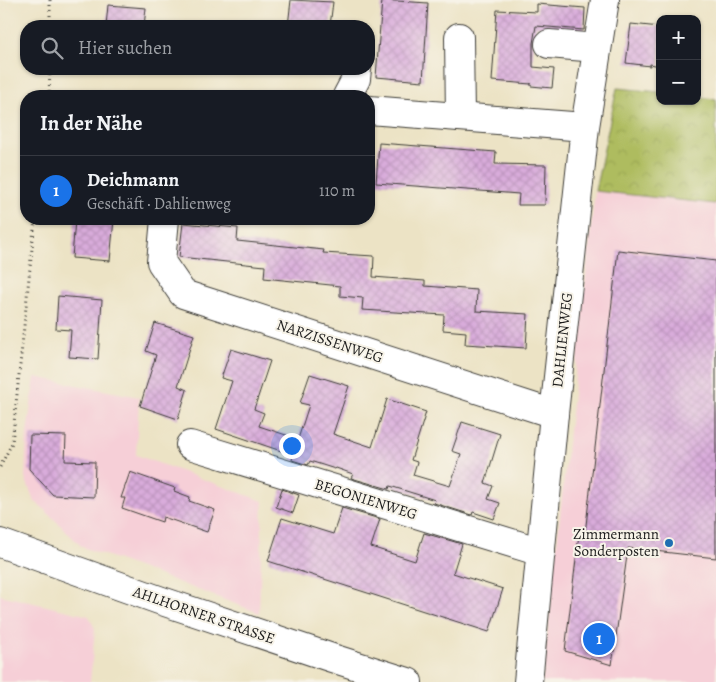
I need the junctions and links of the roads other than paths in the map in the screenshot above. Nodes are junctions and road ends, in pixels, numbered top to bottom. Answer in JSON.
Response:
{"nodes":[{"id":1,"x":605,"y":0,"type":"edge"},
{"id":2,"x":459,"y":37,"type":"dead end"},
{"id":3,"x":549,"y":44,"type":"dead end"},
{"id":4,"x":598,"y":48,"type":"junction"},
{"id":5,"x":356,"y":75,"type":"edge"},
{"id":6,"x":351,"y":90,"type":"edge"},
{"id":7,"x":375,"y":110,"type":"edge"},
{"id":8,"x":460,"y":117,"type":"junction"},
{"id":9,"x":585,"y":127,"type":"junction"},
{"id":10,"x":164,"y":225,"type":"edge"},
{"id":11,"x":554,"y":414,"type":"junction"},
{"id":12,"x":190,"y":445,"type":"dead end"},
{"id":13,"x":0,"y":543,"type":"edge"},
{"id":14,"x":541,"y":552,"type":"junction"},
{"id":15,"x":408,"y":682,"type":"edge"},
{"id":16,"x":528,"y":682,"type":"edge"}],
"edges":[{"from":1,"to":4,"type":"street","name":"DAHLIENWEG"},
{"from":2,"to":8,"type":"street"},
{"from":3,"to":4,"type":"street"},
{"from":4,"to":9,"type":"street","name":"DAHLIENWEG"},
{"from":5,"to":6,"type":"street"},
{"from":7,"to":8,"type":"street"},
{"from":8,"to":9,"type":"street"},
{"from":9,"to":11,"type":"street","name":"DAHLIENWEG"},
{"from":10,"to":11,"type":"street","name":"NARZISSENWEG"},
{"from":11,"to":14,"type":"street","name":"DAHLIENWEG"},
{"from":12,"to":14,"type":"street","name":"BEGONIENWEG"},
{"from":13,"to":15,"type":"street","name":"AHLHORNER STRASSE"},
{"from":14,"to":16,"type":"street","name":"DAHLIENWEG"}]}
